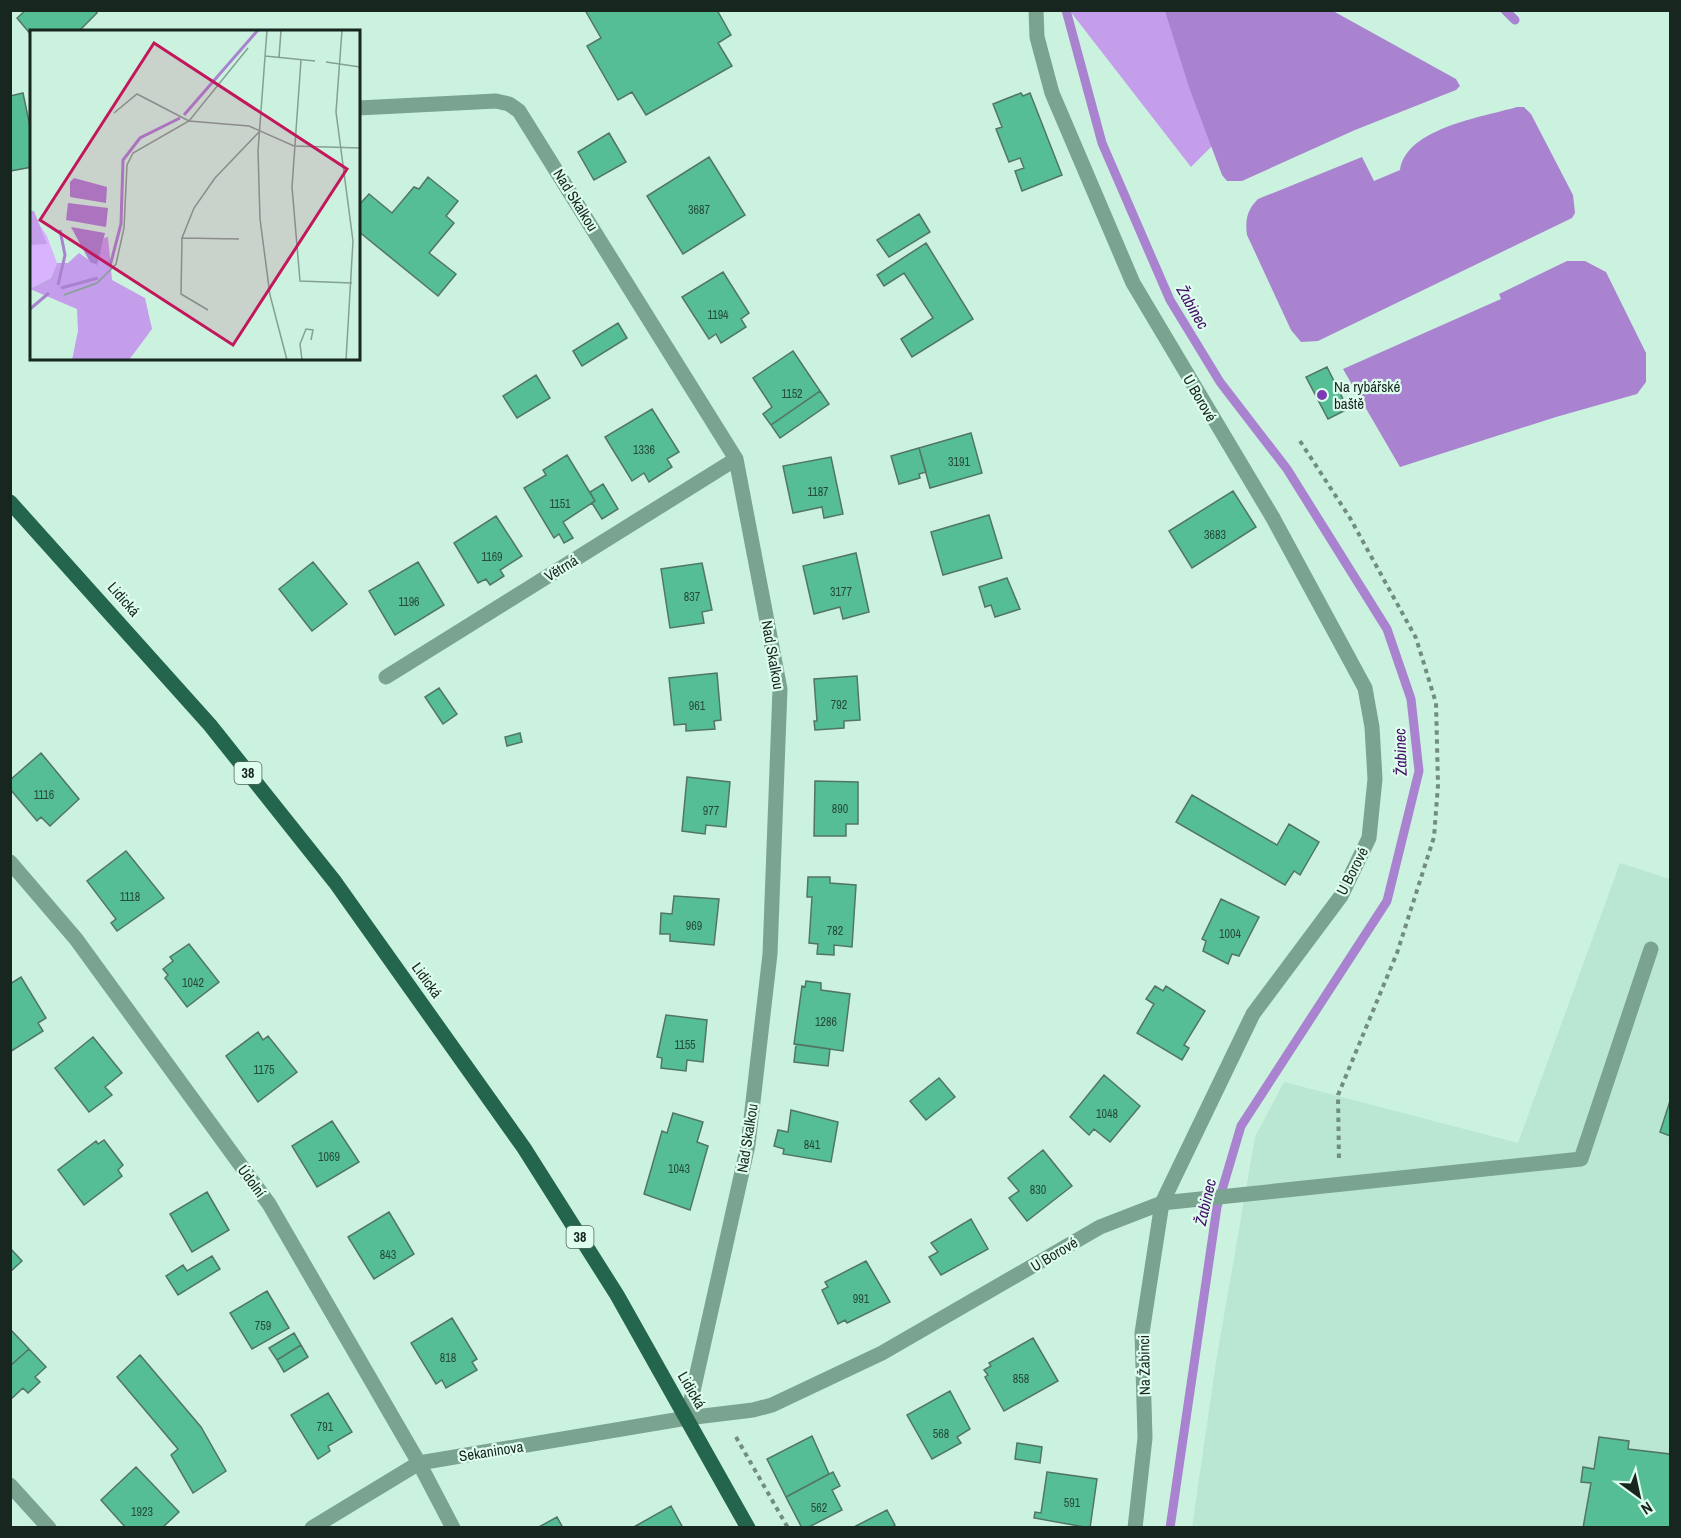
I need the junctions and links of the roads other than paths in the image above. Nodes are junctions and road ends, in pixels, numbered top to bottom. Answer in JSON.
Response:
{"nodes":[{"id":1,"x":1036,"y":10,"type":"edge"},
{"id":2,"x":360,"y":108,"type":"edge"},
{"id":3,"x":736,"y":459,"type":"junction"},
{"id":4,"x":10,"y":502,"type":"edge"},
{"id":5,"x":386,"y":677,"type":"dead end"},
{"id":6,"x":10,"y":862,"type":"edge"},
{"id":7,"x":1651,"y":949,"type":"dead end"},
{"id":8,"x":1162,"y":1203,"type":"junction"},
{"id":9,"x":687,"y":1418,"type":"junction"},
{"id":10,"x":419,"y":1463,"type":"junction"},
{"id":11,"x":10,"y":1485,"type":"edge"},
{"id":12,"x":49,"y":1527,"type":"edge"},
{"id":13,"x":312,"y":1527,"type":"edge"},
{"id":14,"x":453,"y":1527,"type":"edge"},
{"id":15,"x":748,"y":1527,"type":"edge"},
{"id":16,"x":1135,"y":1527,"type":"edge"}],
"edges":[{"from":1,"to":8,"type":"street","name":"U Borové"},
{"from":2,"to":3,"type":"street","name":"Nad Skalkou"},
{"from":3,"to":5,"type":"street","name":"Větrná"},
{"from":3,"to":9,"type":"street","name":"Nad Skalkou"},
{"from":4,"to":9,"type":"main road","name":"Lidická","number":"38"},
{"from":6,"to":10,"type":"street","name":"Údolní"},
{"from":7,"to":8,"type":"street"},
{"from":8,"to":9,"type":"street","name":"U Borové"},
{"from":8,"to":16,"type":"street","name":"Na Žabinci"},
{"from":9,"to":10,"type":"street","name":"Sekaninova"},
{"from":9,"to":15,"type":"main road","name":"Lidická","number":"38"},
{"from":10,"to":13,"type":"street","name":"Sekaninova"},
{"from":10,"to":14,"type":"street","name":"Údolní"},
{"from":11,"to":12,"type":"street"}]}
